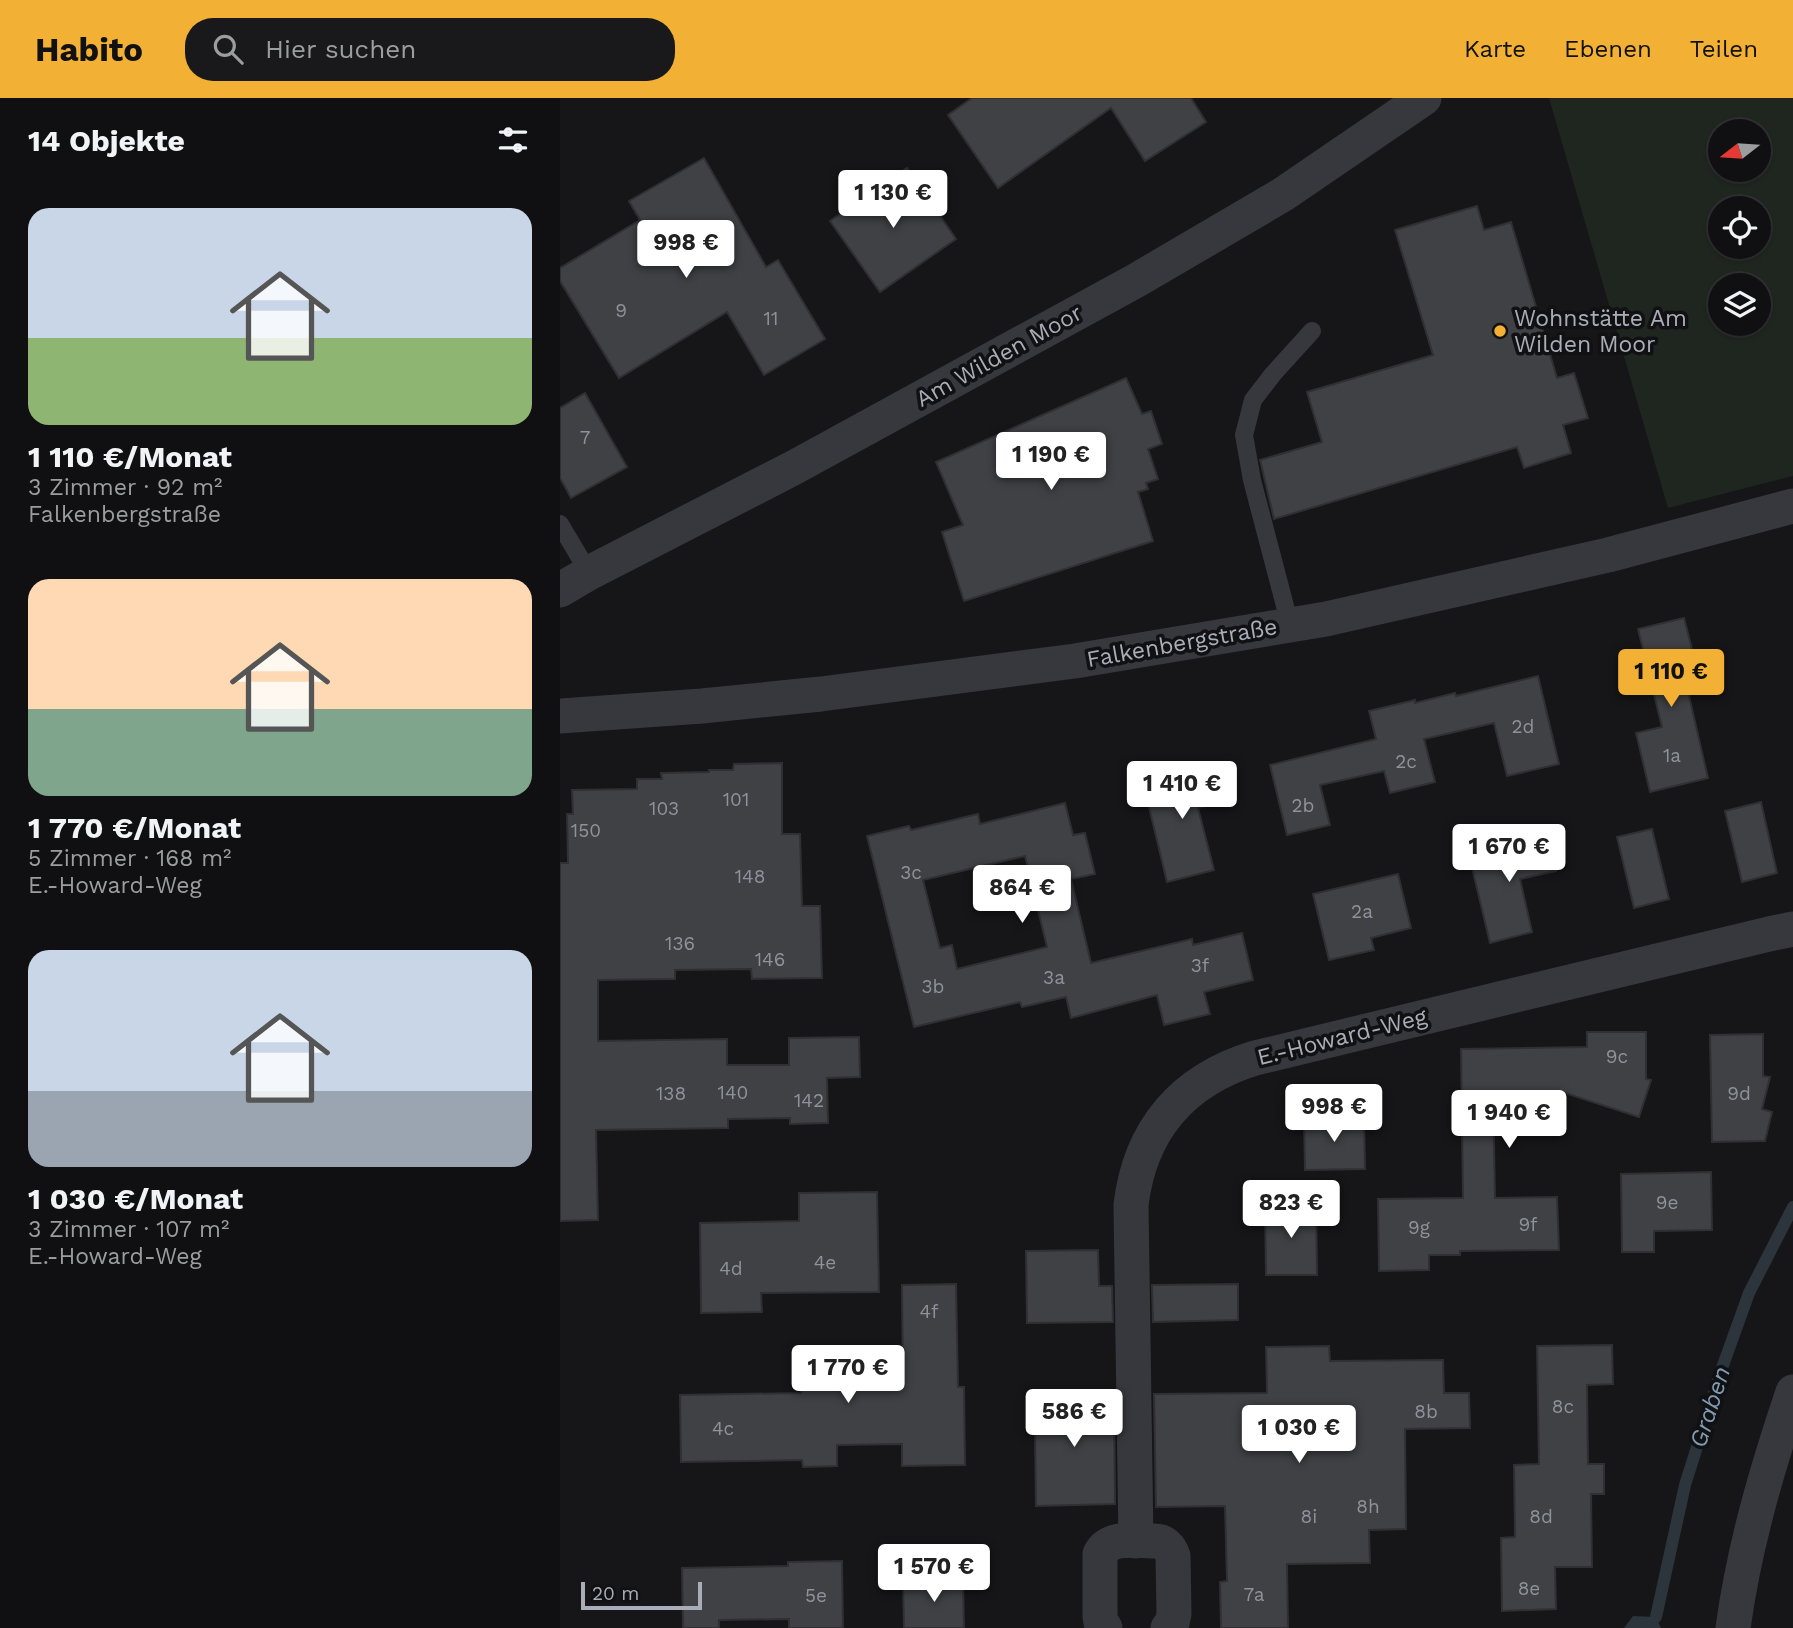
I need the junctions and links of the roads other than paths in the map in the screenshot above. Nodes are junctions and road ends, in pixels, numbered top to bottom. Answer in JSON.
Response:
{"nodes":[{"id":1,"x":1424,"y":98,"type":"edge"},
{"id":2,"x":1312,"y":331,"type":"dead end"},
{"id":3,"x":1793,"y":506,"type":"edge"},
{"id":4,"x":560,"y":524,"type":"edge"},
{"id":5,"x":574,"y":582,"type":"edge"},
{"id":6,"x":1290,"y":625,"type":"junction"},
{"id":7,"x":560,"y":716,"type":"edge"},
{"id":8,"x":1793,"y":929,"type":"edge"},
{"id":9,"x":1793,"y":1392,"type":"edge"},
{"id":10,"x":1136,"y":1541,"type":"junction"},
{"id":11,"x":1105,"y":1628,"type":"edge"},
{"id":12,"x":1168,"y":1628,"type":"edge"},
{"id":13,"x":1733,"y":1628,"type":"edge"}],
"edges":[{"from":1,"to":5,"type":"street","name":"Am Wilden Moor"},
{"from":2,"to":6,"type":"lane"},
{"from":3,"to":6,"type":"street","name":"Falkenbergstraße"},
{"from":4,"to":5,"type":"lane"},
{"from":6,"to":7,"type":"street","name":"Falkenbergstraße"},
{"from":8,"to":10,"type":"street","name":"E.-Howard-Weg"},
{"from":9,"to":13,"type":"street"},
{"from":10,"to":11,"type":"street"},
{"from":10,"to":12,"type":"street"}]}
